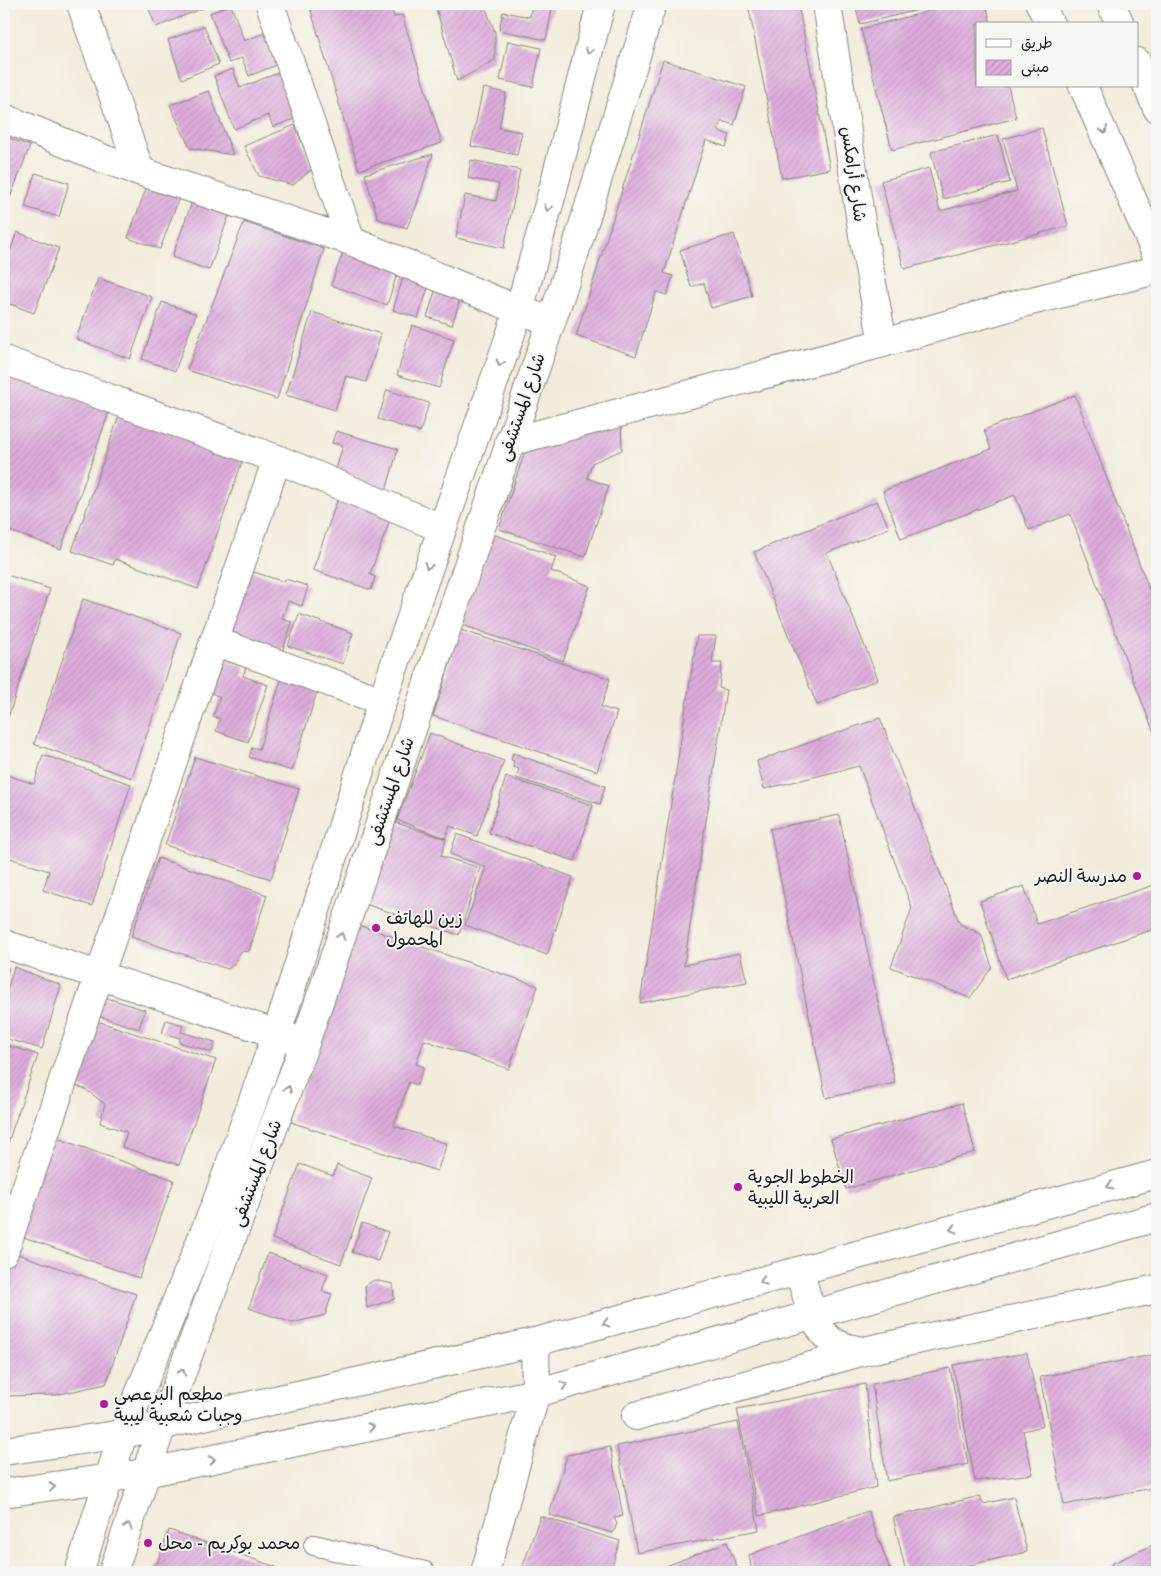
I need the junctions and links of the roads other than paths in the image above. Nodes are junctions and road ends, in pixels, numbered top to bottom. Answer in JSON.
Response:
{"nodes":[{"id":1,"x":81,"y":4,"type":"edge"},
{"id":2,"x":270,"y":4,"type":"edge"},
{"id":3,"x":601,"y":4,"type":"edge"},
{"id":4,"x":652,"y":4,"type":"edge"},
{"id":5,"x":827,"y":4,"type":"edge"},
{"id":6,"x":1040,"y":4,"type":"edge"},
{"id":7,"x":1111,"y":4,"type":"edge"},
{"id":8,"x":1049,"y":22,"type":"edge"},
{"id":9,"x":1119,"y":22,"type":"edge"},
{"id":10,"x":1138,"y":64,"type":"edge"},
{"id":11,"x":1084,"y":88,"type":"edge"},
{"id":12,"x":1157,"y":108,"type":"edge"},
{"id":13,"x":4,"y":118,"type":"edge"},
{"id":14,"x":140,"y":171,"type":"junction"},
{"id":15,"x":351,"y":241,"type":"junction"},
{"id":16,"x":1157,"y":256,"type":"edge"},
{"id":17,"x":1157,"y":270,"type":"edge"},
{"id":18,"x":519,"y":310,"type":"junction"},
{"id":19,"x":551,"y":321,"type":"junction"},
{"id":20,"x":884,"y":343,"type":"junction"},
{"id":21,"x":4,"y":360,"type":"edge"},
{"id":22,"x":509,"y":442,"type":"junction"},
{"id":23,"x":277,"y":459,"type":"junction"},
{"id":24,"x":441,"y":528,"type":"junction"},
{"id":25,"x":214,"y":641,"type":"junction"},
{"id":26,"x":382,"y":701,"type":"junction"},
{"id":27,"x":4,"y":944,"type":"edge"},
{"id":28,"x":98,"y":976,"type":"junction"},
{"id":29,"x":277,"y":1033,"type":"junction"},
{"id":30,"x":305,"y":1043,"type":"junction"},
{"id":31,"x":1157,"y":1174,"type":"edge"},
{"id":32,"x":1157,"y":1217,"type":"edge"},
{"id":33,"x":4,"y":1252,"type":"edge"},
{"id":34,"x":799,"y":1271,"type":"junction"},
{"id":35,"x":1157,"y":1290,"type":"edge"},
{"id":36,"x":814,"y":1314,"type":"junction"},
{"id":37,"x":535,"y":1342,"type":"junction"},
{"id":38,"x":864,"y":1351,"type":"junction"},
{"id":39,"x":536,"y":1393,"type":"junction"},
{"id":40,"x":636,"y":1416,"type":"dead end"},
{"id":41,"x":162,"y":1425,"type":"junction"},
{"id":42,"x":123,"y":1434,"type":"junction"},
{"id":43,"x":4,"y":1451,"type":"edge"},
{"id":44,"x":145,"y":1473,"type":"junction"},
{"id":45,"x":109,"y":1480,"type":"junction"},
{"id":46,"x":4,"y":1493,"type":"edge"},
{"id":47,"x":314,"y":1545,"type":"dead end"},
{"id":48,"x":79,"y":1572,"type":"edge"},
{"id":49,"x":113,"y":1572,"type":"edge"},
{"id":50,"x":425,"y":1572,"type":"edge"},
{"id":51,"x":485,"y":1572,"type":"edge"}],
"edges":[{"from":1,"to":14,"type":"main road"},
{"from":2,"to":15,"type":"main road"},
{"from":3,"to":18,"type":"main road","name":"شارع المستشفى","one_way":true},
{"from":4,"to":19,"type":"main road","name":"شارع المستشفى"},
{"from":5,"to":20,"type":"main road","name":"شارع أرامكس"},
{"from":6,"to":8,"type":"main road"},
{"from":7,"to":9,"type":"main road"},
{"from":10,"to":12,"type":"main road"},
{"from":11,"to":16,"type":"main road","one_way":true},
{"from":13,"to":14,"type":"main road"},
{"from":14,"to":15,"type":"main road"},
{"from":15,"to":18,"type":"main road"},
{"from":17,"to":20,"type":"main road"},
{"from":18,"to":19,"type":"main road"},
{"from":18,"to":24,"type":"main road","name":"شارع المستشفى","one_way":true},
{"from":19,"to":22,"type":"main road","name":"شارع المستشفى"},
{"from":20,"to":22,"type":"main road"},
{"from":21,"to":23,"type":"main road"},
{"from":30,"to":22,"type":"main road","name":"شارع المستشفى","one_way":true},
{"from":23,"to":24,"type":"main road"},
{"from":23,"to":25,"type":"main road"},
{"from":24,"to":26,"type":"main road","name":"شارع المستشفى","one_way":true},
{"from":25,"to":26,"type":"main road"},
{"from":25,"to":28,"type":"main road"},
{"from":26,"to":29,"type":"main road","name":"شارع المستشفى"},
{"from":27,"to":28,"type":"main road"},
{"from":28,"to":29,"type":"main road"},
{"from":28,"to":33,"type":"main road"},
{"from":29,"to":30,"type":"main road"},
{"from":29,"to":42,"type":"main road","name":"شارع المستشفى"},
{"from":41,"to":30,"type":"main road","name":"شارع المستشفى","one_way":true},
{"from":31,"to":34,"type":"main road","one_way":true},
{"from":32,"to":36,"type":"main road"},
{"from":34,"to":36,"type":"main road"},
{"from":34,"to":37,"type":"main road","one_way":true},
{"from":35,"to":38,"type":"main road"},
{"from":36,"to":38,"type":"main road"},
{"from":39,"to":36,"type":"main road","one_way":true},
{"from":37,"to":39,"type":"main road"},
{"from":37,"to":41,"type":"main road"},
{"from":38,"to":40,"type":"main road"},
{"from":44,"to":39,"type":"main road","one_way":true},
{"from":39,"to":51,"type":"main road"},
{"from":41,"to":42,"type":"main road"},
{"from":41,"to":44,"type":"main road","name":"شارع المستشفى"},
{"from":42,"to":43,"type":"main road"},
{"from":42,"to":45,"type":"main road","name":"شارع المستشفى"},
{"from":44,"to":45,"type":"main road"},
{"from":49,"to":44,"type":"main road","name":"شارع المستشفى","one_way":true},
{"from":46,"to":45,"type":"main road","one_way":true},
{"from":45,"to":48,"type":"main road","name":"شارع المستشفى"},
{"from":47,"to":50,"type":"lane"}]}
